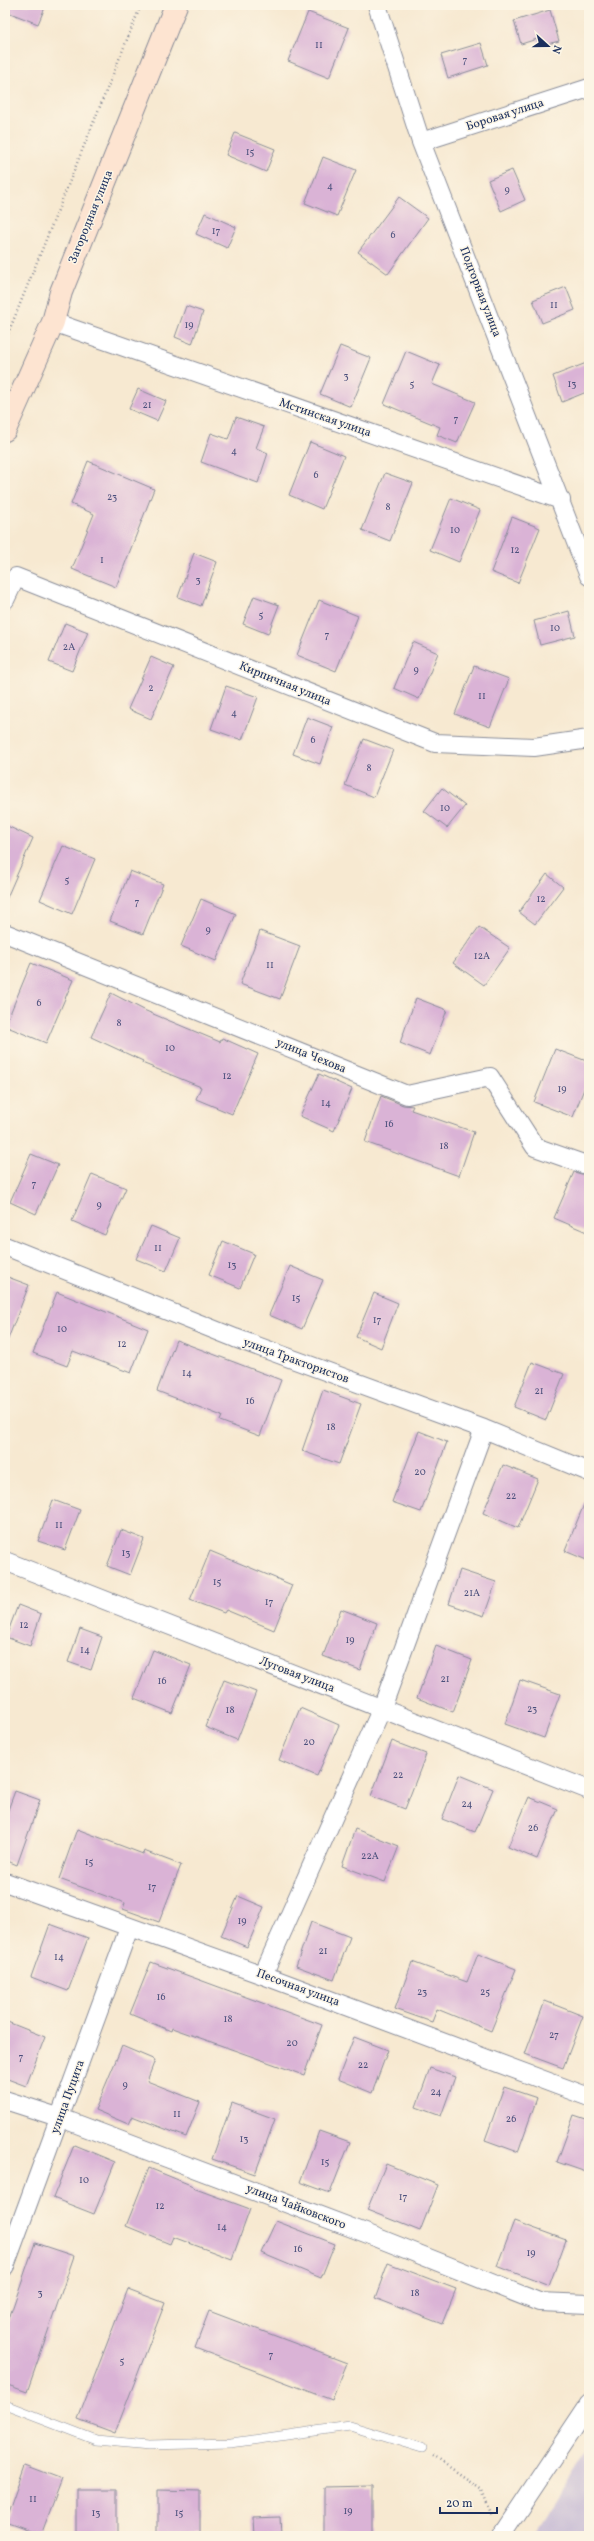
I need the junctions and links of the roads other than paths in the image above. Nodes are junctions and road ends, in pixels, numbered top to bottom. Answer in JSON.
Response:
{"nodes":[{"id":1,"x":176,"y":5,"type":"edge"},
{"id":2,"x":377,"y":5,"type":"edge"},
{"id":3,"x":589,"y":88,"type":"edge"},
{"id":4,"x":421,"y":142,"type":"junction"},
{"id":5,"x":53,"y":322,"type":"junction"},
{"id":6,"x":5,"y":430,"type":"edge"},
{"id":7,"x":561,"y":500,"type":"junction"},
{"id":8,"x":589,"y":576,"type":"edge"},
{"id":9,"x":5,"y":600,"type":"edge"},
{"id":10,"x":589,"y":739,"type":"edge"},
{"id":11,"x":5,"y":933,"type":"edge"},
{"id":12,"x":589,"y":1166,"type":"edge"},
{"id":13,"x":5,"y":1246,"type":"edge"},
{"id":14,"x":484,"y":1429,"type":"junction"},
{"id":15,"x":589,"y":1472,"type":"edge"},
{"id":16,"x":5,"y":1561,"type":"edge"},
{"id":17,"x":382,"y":1708,"type":"junction"},
{"id":18,"x":589,"y":1790,"type":"edge"},
{"id":19,"x":5,"y":1882,"type":"edge"},
{"id":20,"x":129,"y":1928,"type":"junction"},
{"id":21,"x":263,"y":1974,"type":"junction"},
{"id":22,"x":589,"y":2097,"type":"edge"},
{"id":23,"x":5,"y":2100,"type":"edge"},
{"id":24,"x":61,"y":2118,"type":"junction"},
{"id":25,"x":5,"y":2266,"type":"edge"},
{"id":26,"x":589,"y":2304,"type":"edge"},
{"id":27,"x":589,"y":2404,"type":"edge"},
{"id":28,"x":5,"y":2405,"type":"edge"},
{"id":29,"x":422,"y":2448,"type":"road end"},
{"id":30,"x":501,"y":2536,"type":"edge"}],
"edges":[{"from":1,"to":5,"type":"main road","name":"Загородная улица"},
{"from":2,"to":4,"type":"street","name":"Подгорная улица"},
{"from":3,"to":4,"type":"street","name":"Боровая улица"},
{"from":4,"to":7,"type":"street","name":"Подгорная улица"},
{"from":5,"to":6,"type":"main road","name":"Загородная улица"},
{"from":5,"to":7,"type":"street","name":"Мстинская улица"},
{"from":7,"to":8,"type":"street","name":"Подгорная улица"},
{"from":9,"to":10,"type":"street","name":"Кирпичная улица"},
{"from":11,"to":12,"type":"street","name":"улица Чехова"},
{"from":13,"to":14,"type":"street","name":"улица Трактористов"},
{"from":14,"to":15,"type":"street","name":"улица Трактористов"},
{"from":14,"to":17,"type":"street"},
{"from":16,"to":17,"type":"street","name":"Луговая улица"},
{"from":17,"to":18,"type":"street","name":"Луговая улица"},
{"from":17,"to":21,"type":"street"},
{"from":19,"to":20,"type":"street","name":"Песочная улица"},
{"from":20,"to":21,"type":"street","name":"Песочная улица"},
{"from":20,"to":24,"type":"street","name":"улица Пуцита"},
{"from":21,"to":22,"type":"street","name":"Песочная улица"},
{"from":23,"to":24,"type":"street","name":"улица Чайковского"},
{"from":24,"to":25,"type":"street","name":"улица Пуцита"},
{"from":24,"to":26,"type":"street","name":"улица Чайковского"},
{"from":27,"to":30,"type":"street"},
{"from":28,"to":29,"type":"lane"}]}
